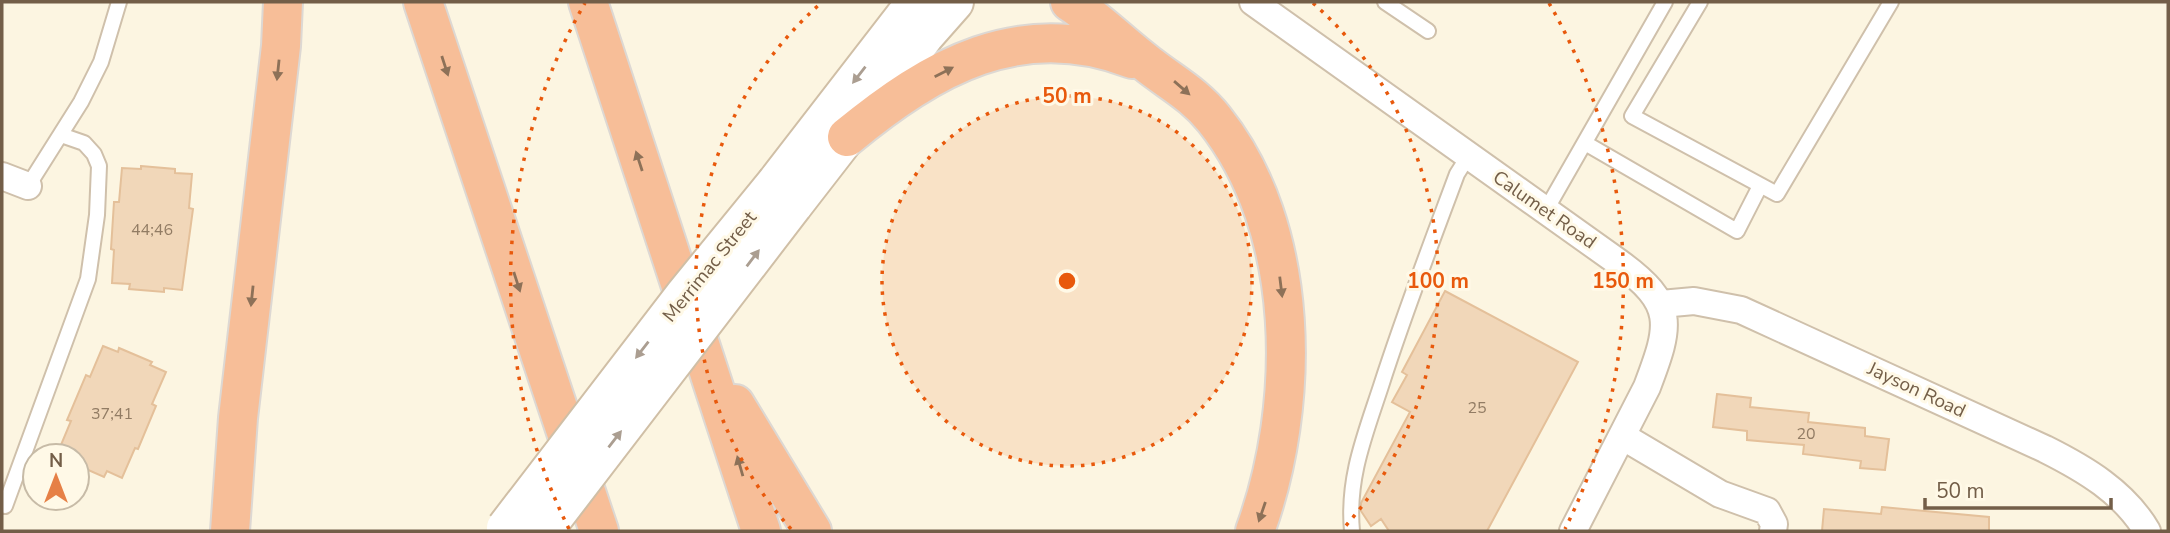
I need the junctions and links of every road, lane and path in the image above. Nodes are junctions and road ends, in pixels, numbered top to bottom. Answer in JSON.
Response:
{"nodes":[{"id":1,"x":119,"y":2,"type":"edge"},
{"id":2,"x":283,"y":2,"type":"edge"},
{"id":3,"x":423,"y":2,"type":"edge"},
{"id":4,"x":588,"y":2,"type":"edge"},
{"id":5,"x":916,"y":2,"type":"edge"},
{"id":6,"x":954,"y":2,"type":"edge"},
{"id":7,"x":1070,"y":2,"type":"edge"},
{"id":8,"x":1253,"y":2,"type":"edge"},
{"id":9,"x":1385,"y":2,"type":"edge"},
{"id":10,"x":1665,"y":2,"type":"edge"},
{"id":11,"x":1700,"y":2,"type":"edge"},
{"id":12,"x":1891,"y":2,"type":"edge"},
{"id":13,"x":1428,"y":31,"type":"dead end"},
{"id":14,"x":1150,"y":66,"type":"junction"},
{"id":15,"x":61,"y":135,"type":"junction"},
{"id":16,"x":847,"y":137,"type":"junction"},
{"id":17,"x":1585,"y":143,"type":"junction"},
{"id":18,"x":1469,"y":155,"type":"junction"},
{"id":19,"x":2,"y":176,"type":"edge"},
{"id":20,"x":28,"y":186,"type":"joint"},
{"id":21,"x":1760,"y":186,"type":"junction"},
{"id":22,"x":785,"y":194,"type":"junction"},
{"id":23,"x":1546,"y":210,"type":"junction"},
{"id":24,"x":1661,"y":304,"type":"junction"},
{"id":25,"x":704,"y":354,"type":"junction"},
{"id":26,"x":1622,"y":436,"type":"junction"},
{"id":27,"x":5,"y":506,"type":"dead end"},
{"id":28,"x":517,"y":530,"type":"edge"},
{"id":29,"x":230,"y":531,"type":"edge"},
{"id":30,"x":599,"y":531,"type":"edge"},
{"id":31,"x":761,"y":531,"type":"edge"},
{"id":32,"x":812,"y":531,"type":"edge"},
{"id":33,"x":1255,"y":531,"type":"edge"},
{"id":34,"x":1352,"y":531,"type":"edge"},
{"id":35,"x":1573,"y":531,"type":"edge"},
{"id":36,"x":1773,"y":531,"type":"edge"},
{"id":37,"x":2147,"y":531,"type":"edge"}],
"edges":[{"from":1,"to":15,"type":"lane"},
{"from":2,"to":29,"type":"highway","one_way":true},
{"from":3,"to":30,"type":"highway","one_way":true},
{"from":25,"to":4,"type":"highway","one_way":true},
{"from":5,"to":22,"type":"main road","name":"Merrimac Street","one_way":true},
{"from":6,"to":16,"type":"main road","name":"Merrimac Street"},
{"from":7,"to":14,"type":"highway"},
{"from":8,"to":18,"type":"street","name":"Calumet Road"},
{"from":9,"to":13,"type":"lane"},
{"from":10,"to":17,"type":"lane"},
{"from":11,"to":21,"type":"lane"},
{"from":12,"to":21,"type":"lane"},
{"from":16,"to":14,"type":"highway","one_way":true},
{"from":14,"to":33,"type":"highway","one_way":true},
{"from":15,"to":20,"type":"lane"},
{"from":15,"to":27,"type":"lane"},
{"from":16,"to":22,"type":"main road","name":"Merrimac Street"},
{"from":17,"to":21,"type":"lane"},
{"from":17,"to":23,"type":"lane"},
{"from":18,"to":23,"type":"street","name":"Calumet Road"},
{"from":18,"to":34,"type":"lane"},
{"from":19,"to":20,"type":"street"},
{"from":22,"to":28,"type":"main road","name":"Merrimac Street","bridge":true},
{"from":23,"to":24,"type":"street","name":"Calumet Road"},
{"from":24,"to":26,"type":"street"},
{"from":24,"to":37,"type":"street","name":"Jayson Road"},
{"from":31,"to":25,"type":"highway","one_way":true},
{"from":25,"to":32,"type":"highway"},
{"from":26,"to":35,"type":"street"},
{"from":26,"to":36,"type":"street"}]}
